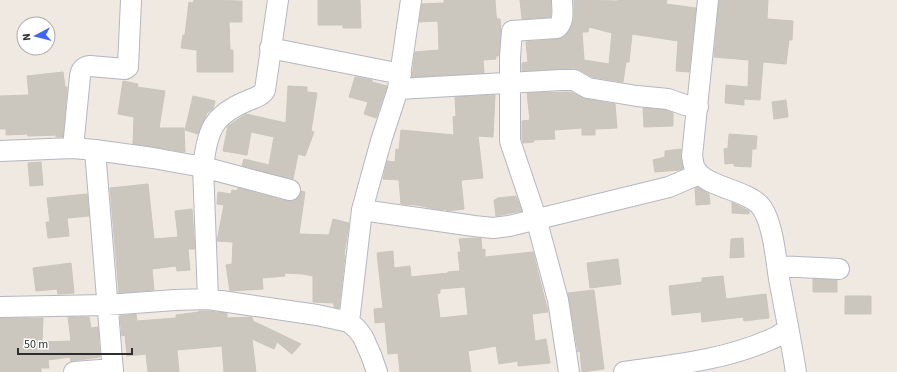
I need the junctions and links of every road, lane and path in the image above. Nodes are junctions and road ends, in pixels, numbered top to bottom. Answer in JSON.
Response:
{"nodes":[{"id":1,"x":131,"y":0,"type":"edge"},
{"id":2,"x":278,"y":0,"type":"edge"},
{"id":3,"x":411,"y":0,"type":"edge"},
{"id":4,"x":562,"y":0,"type":"edge"},
{"id":5,"x":708,"y":0,"type":"edge"},
{"id":6,"x":270,"y":48,"type":"junction"},
{"id":7,"x":400,"y":81,"type":"junction"},
{"id":8,"x":510,"y":83,"type":"junction"},
{"id":9,"x":698,"y":107,"type":"junction"},
{"id":10,"x":73,"y":148,"type":"junction"},
{"id":11,"x":95,"y":150,"type":"junction"},
{"id":12,"x":0,"y":151,"type":"edge"},
{"id":13,"x":204,"y":167,"type":"junction"},
{"id":14,"x":699,"y":174,"type":"junction"},
{"id":15,"x":290,"y":190,"type":"dead end"},
{"id":16,"x":362,"y":210,"type":"junction"},
{"id":17,"x":536,"y":218,"type":"junction"},
{"id":18,"x":777,"y":266,"type":"junction"},
{"id":19,"x":839,"y":268,"type":"dead end"},
{"id":20,"x":208,"y":299,"type":"junction"},
{"id":21,"x":107,"y":305,"type":"junction"},
{"id":22,"x":0,"y":307,"type":"edge"},
{"id":23,"x":349,"y":322,"type":"junction"},
{"id":24,"x":788,"y":330,"type":"junction"},
{"id":25,"x":113,"y":371,"type":"edge"},
{"id":26,"x":74,"y":372,"type":"edge"},
{"id":27,"x":377,"y":372,"type":"edge"},
{"id":28,"x":569,"y":372,"type":"edge"},
{"id":29,"x":624,"y":372,"type":"edge"},
{"id":30,"x":796,"y":372,"type":"edge"}],
"edges":[{"from":1,"to":10,"type":"street"},
{"from":2,"to":6,"type":"street"},
{"from":3,"to":7,"type":"street"},
{"from":4,"to":8,"type":"street"},
{"from":5,"to":9,"type":"street"},
{"from":6,"to":7,"type":"street"},
{"from":6,"to":13,"type":"street"},
{"from":7,"to":8,"type":"street"},
{"from":7,"to":16,"type":"street"},
{"from":8,"to":9,"type":"street"},
{"from":8,"to":17,"type":"street"},
{"from":9,"to":14,"type":"street"},
{"from":10,"to":11,"type":"street"},
{"from":10,"to":12,"type":"street"},
{"from":11,"to":13,"type":"street"},
{"from":11,"to":21,"type":"street"},
{"from":13,"to":15,"type":"street"},
{"from":13,"to":20,"type":"street"},
{"from":14,"to":17,"type":"street"},
{"from":14,"to":18,"type":"street"},
{"from":16,"to":17,"type":"street"},
{"from":16,"to":23,"type":"street"},
{"from":17,"to":28,"type":"street"},
{"from":18,"to":19,"type":"street"},
{"from":18,"to":24,"type":"street"},
{"from":20,"to":21,"type":"street"},
{"from":20,"to":23,"type":"street"},
{"from":21,"to":22,"type":"street"},
{"from":21,"to":25,"type":"street"},
{"from":23,"to":27,"type":"street"},
{"from":24,"to":29,"type":"street"},
{"from":24,"to":30,"type":"street"},
{"from":25,"to":26,"type":"street"}]}
